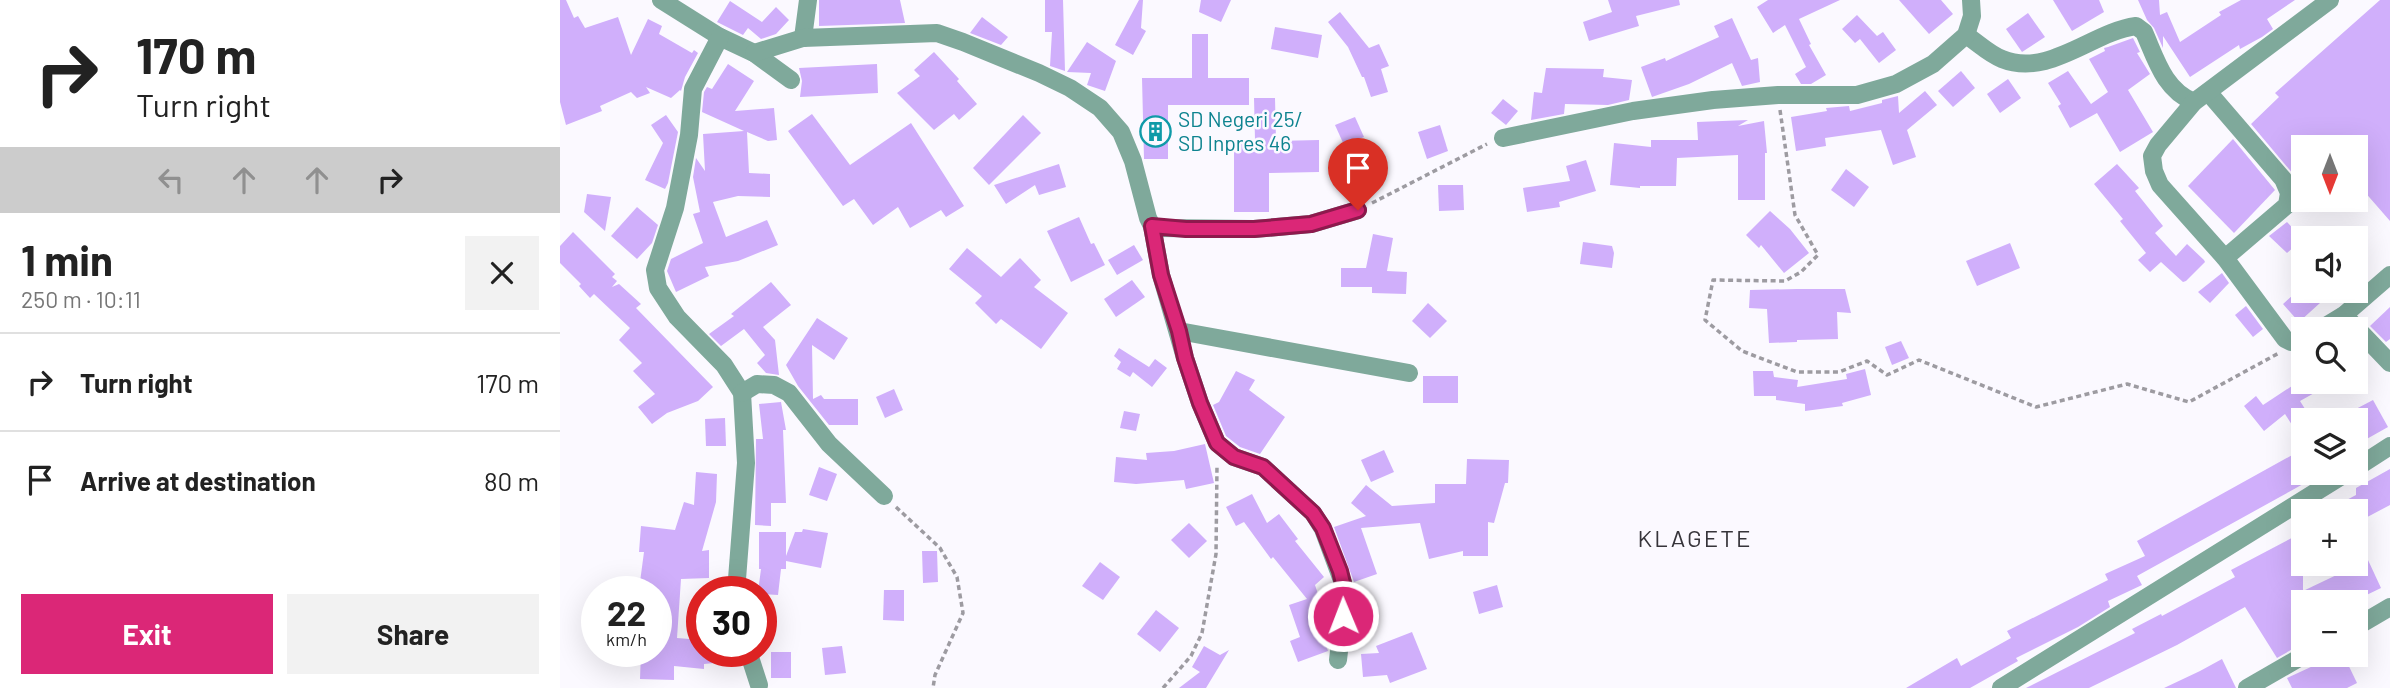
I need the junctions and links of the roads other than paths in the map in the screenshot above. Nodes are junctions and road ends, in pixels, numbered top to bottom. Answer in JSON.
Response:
{"nodes":[{"id":1,"x":661,"y":0,"type":"edge"},
{"id":2,"x":808,"y":0,"type":"edge"},
{"id":3,"x":1971,"y":0,"type":"edge"},
{"id":4,"x":2330,"y":0,"type":"edge"},
{"id":5,"x":1966,"y":35,"type":"junction"},
{"id":6,"x":720,"y":37,"type":"junction"},
{"id":7,"x":803,"y":38,"type":"junction"},
{"id":8,"x":754,"y":53,"type":"junction"},
{"id":9,"x":791,"y":80,"type":"dead end"},
{"id":10,"x":2201,"y":97,"type":"junction"},
{"id":11,"x":1503,"y":138,"type":"road end"},
{"id":12,"x":1358,"y":210,"type":"road end"},
{"id":13,"x":1152,"y":226,"type":"junction"},
{"id":14,"x":2225,"y":258,"type":"junction"},
{"id":15,"x":2390,"y":275,"type":"edge"},
{"id":16,"x":2344,"y":315,"type":"junction"},
{"id":17,"x":2341,"y":317,"type":"edge"},
{"id":18,"x":1179,"y":331,"type":"junction"},
{"id":19,"x":2291,"y":340,"type":"edge"},
{"id":20,"x":2390,"y":363,"type":"edge"},
{"id":21,"x":1409,"y":373,"type":"dead end"},
{"id":22,"x":743,"y":393,"type":"junction"},
{"id":23,"x":2390,"y":446,"type":"edge"},
{"id":24,"x":2368,"y":460,"type":"edge"},
{"id":25,"x":2327,"y":485,"type":"edge"},
{"id":26,"x":884,"y":496,"type":"road end"},
{"id":27,"x":737,"y":576,"type":"edge"},
{"id":28,"x":2390,"y":607,"type":"edge"},
{"id":29,"x":2368,"y":619,"type":"edge"},
{"id":30,"x":1339,"y":660,"type":"dead end"},
{"id":31,"x":2291,"y":663,"type":"edge"},
{"id":32,"x":753,"y":667,"type":"edge"},
{"id":33,"x":759,"y":685,"type":"dead end"},
{"id":34,"x":2001,"y":688,"type":"edge"},
{"id":35,"x":2247,"y":688,"type":"edge"}],
"edges":[{"from":1,"to":6,"type":"street"},
{"from":2,"to":7,"type":"street"},
{"from":3,"to":5,"type":"street"},
{"from":4,"to":10,"type":"street"},
{"from":5,"to":10,"type":"street"},
{"from":5,"to":11,"type":"street"},
{"from":6,"to":8,"type":"street"},
{"from":6,"to":22,"type":"street"},
{"from":7,"to":8,"type":"street"},
{"from":7,"to":13,"type":"street"},
{"from":8,"to":9,"type":"street"},
{"from":10,"to":14,"type":"street"},
{"from":10,"to":14,"type":"street"},
{"from":12,"to":13,"type":"street"},
{"from":13,"to":18,"type":"street"},
{"from":14,"to":19,"type":"street"},
{"from":15,"to":16,"type":"street"},
{"from":16,"to":17,"type":"street"},
{"from":16,"to":20,"type":"street"},
{"from":18,"to":21,"type":"street"},
{"from":18,"to":30,"type":"street"},
{"from":22,"to":26,"type":"street"},
{"from":22,"to":27,"type":"street"},
{"from":23,"to":24,"type":"street"},
{"from":25,"to":34,"type":"street"},
{"from":28,"to":29,"type":"street"},
{"from":31,"to":35,"type":"street"},
{"from":32,"to":33,"type":"street"}]}
